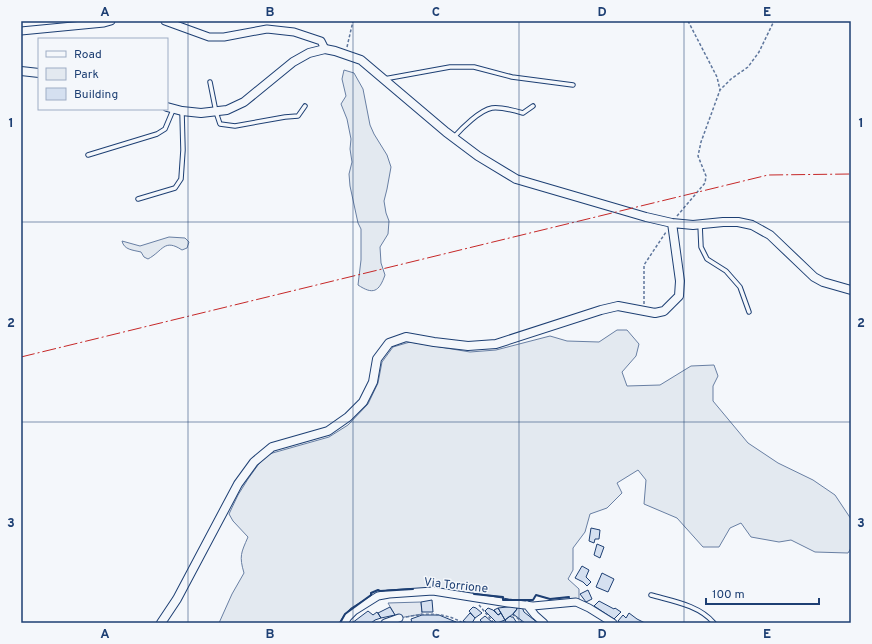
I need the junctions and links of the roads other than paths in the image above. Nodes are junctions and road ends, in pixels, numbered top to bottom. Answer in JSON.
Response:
{"nodes":[{"id":1,"x":111,"y":21,"type":"edge"},
{"id":2,"x":165,"y":21,"type":"edge"},
{"id":3,"x":21,"y":31,"type":"edge"},
{"id":4,"x":325,"y":49,"type":"junction"},
{"id":5,"x":21,"y":72,"type":"edge"},
{"id":6,"x":38,"y":73,"type":"edge"},
{"id":7,"x":383,"y":79,"type":"junction"},
{"id":8,"x":210,"y":82,"type":"dead end"},
{"id":9,"x":573,"y":86,"type":"dead end"},
{"id":10,"x":305,"y":106,"type":"dead end"},
{"id":11,"x":533,"y":106,"type":"dead end"},
{"id":12,"x":174,"y":109,"type":"edge"},
{"id":13,"x":216,"y":112,"type":"junction"},
{"id":14,"x":454,"y":138,"type":"junction"},
{"id":15,"x":88,"y":155,"type":"dead end"},
{"id":16,"x":138,"y":199,"type":"dead end"},
{"id":17,"x":672,"y":223,"type":"junction"},
{"id":18,"x":700,"y":224,"type":"junction"},
{"id":19,"x":851,"y":290,"type":"edge"},
{"id":20,"x":749,"y":312,"type":"dead end"},
{"id":21,"x":651,"y":595,"type":"dead end"},
{"id":22,"x":527,"y":605,"type":"junction"},
{"id":23,"x":400,"y":621,"type":"edge"},
{"id":24,"x":161,"y":623,"type":"edge"},
{"id":25,"x":344,"y":623,"type":"edge"},
{"id":26,"x":385,"y":623,"type":"edge"},
{"id":27,"x":544,"y":623,"type":"edge"},
{"id":28,"x":613,"y":623,"type":"edge"},
{"id":29,"x":714,"y":623,"type":"edge"}],
"edges":[{"from":1,"to":3,"type":"street"},
{"from":2,"to":4,"type":"street"},
{"from":4,"to":7,"type":"street"},
{"from":4,"to":13,"type":"street"},
{"from":5,"to":6,"type":"street"},
{"from":7,"to":9,"type":"lane"},
{"from":7,"to":14,"type":"street"},
{"from":8,"to":13,"type":"lane"},
{"from":10,"to":13,"type":"lane"},
{"from":11,"to":14,"type":"lane"},
{"from":12,"to":13,"type":"street"},
{"from":12,"to":15,"type":"lane"},
{"from":12,"to":16,"type":"lane"},
{"from":14,"to":17,"type":"street"},
{"from":17,"to":18,"type":"street"},
{"from":17,"to":24,"type":"street"},
{"from":18,"to":19,"type":"street"},
{"from":18,"to":20,"type":"lane"},
{"from":21,"to":29,"type":"lane"},
{"from":22,"to":25,"type":"street","name":"Via Torrione"},
{"from":22,"to":27,"type":"street"},
{"from":22,"to":28,"type":"street","name":"Via Torrione"},
{"from":23,"to":26,"type":"street"}]}
